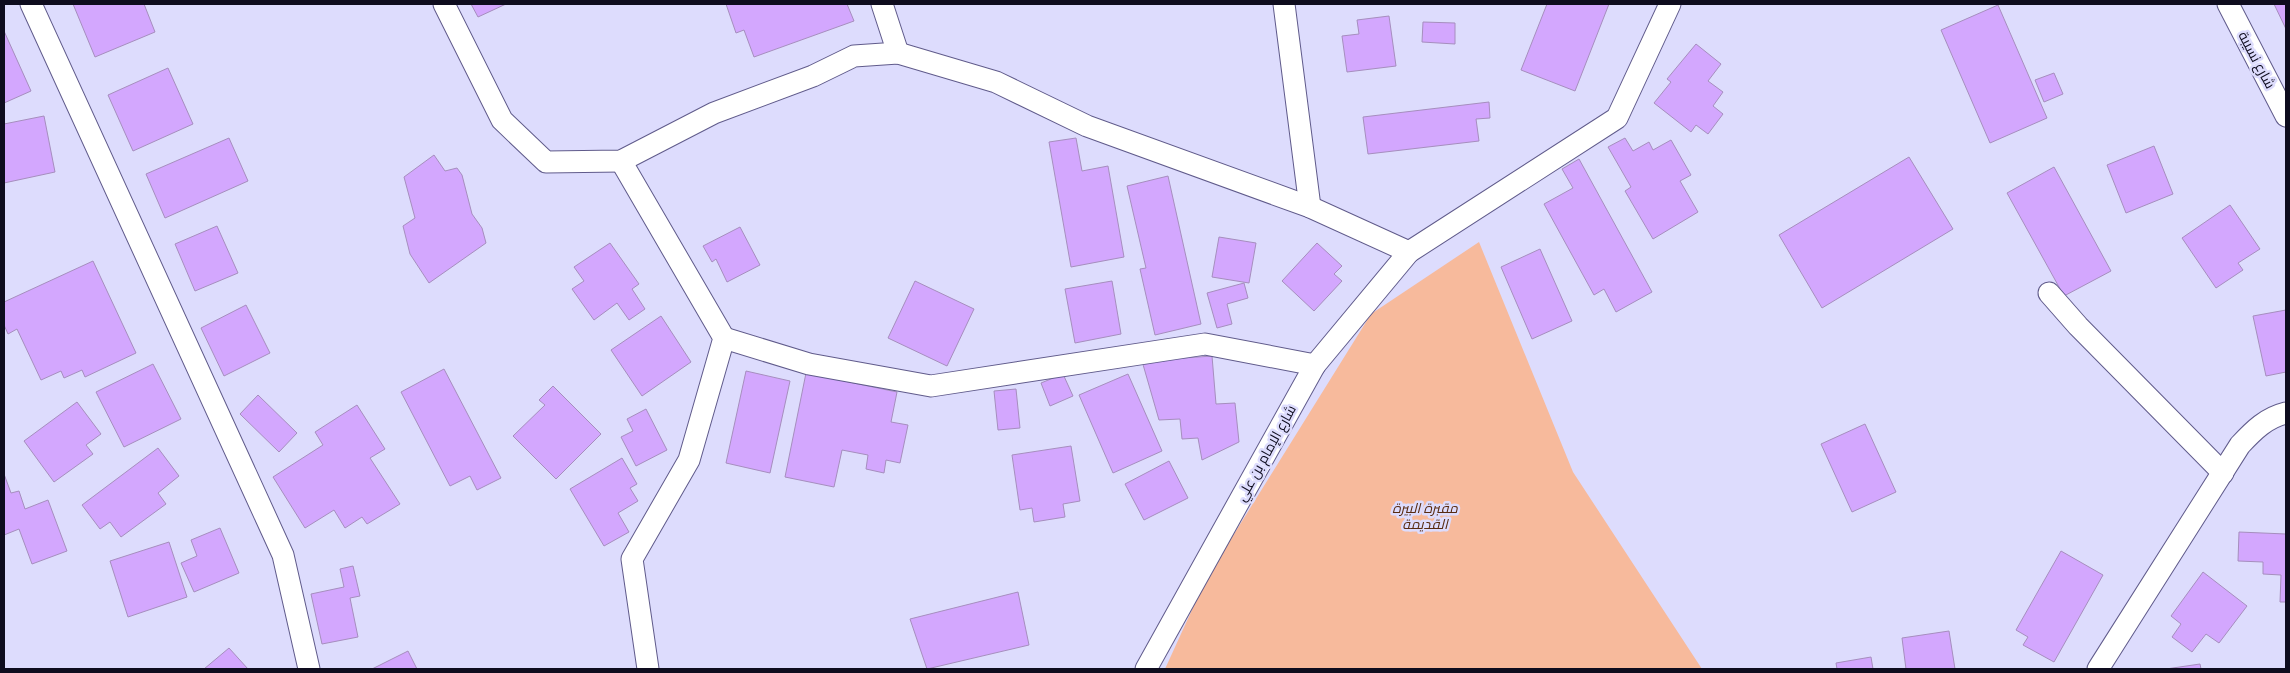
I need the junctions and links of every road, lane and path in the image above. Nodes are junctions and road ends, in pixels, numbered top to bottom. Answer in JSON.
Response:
{"nodes":[{"id":1,"x":31,"y":4,"type":"edge"},
{"id":2,"x":444,"y":4,"type":"edge"},
{"id":3,"x":882,"y":4,"type":"edge"},
{"id":4,"x":1284,"y":4,"type":"edge"},
{"id":5,"x":1670,"y":4,"type":"edge"},
{"id":6,"x":2228,"y":4,"type":"edge"},
{"id":7,"x":898,"y":53,"type":"junction"},
{"id":8,"x":2286,"y":116,"type":"edge"},
{"id":9,"x":621,"y":161,"type":"junction"},
{"id":10,"x":1310,"y":207,"type":"junction"},
{"id":11,"x":1409,"y":252,"type":"junction"},
{"id":12,"x":2049,"y":293,"type":"dead end"},
{"id":13,"x":724,"y":338,"type":"junction"},
{"id":14,"x":1315,"y":365,"type":"junction"},
{"id":15,"x":2286,"y":413,"type":"edge"},
{"id":16,"x":2223,"y":473,"type":"junction"},
{"id":17,"x":309,"y":669,"type":"edge"},
{"id":18,"x":648,"y":669,"type":"edge"},
{"id":19,"x":1146,"y":669,"type":"edge"},
{"id":20,"x":2098,"y":669,"type":"edge"}],
"edges":[{"from":1,"to":17,"type":"street"},
{"from":2,"to":9,"type":"street"},
{"from":3,"to":7,"type":"street"},
{"from":4,"to":10,"type":"street"},
{"from":5,"to":11,"type":"street","name":"شارع الإمام بن علي"},
{"from":6,"to":8,"type":"street","name":"شارع نسيبة"},
{"from":7,"to":9,"type":"street"},
{"from":7,"to":10,"type":"street"},
{"from":9,"to":13,"type":"street"},
{"from":10,"to":11,"type":"street"},
{"from":11,"to":14,"type":"street","name":"شارع الإمام بن علي"},
{"from":12,"to":16,"type":"street"},
{"from":13,"to":14,"type":"street"},
{"from":13,"to":18,"type":"street"},
{"from":14,"to":19,"type":"street","name":"شارع الإمام بن علي"},
{"from":15,"to":16,"type":"street"},
{"from":16,"to":20,"type":"street"}]}
